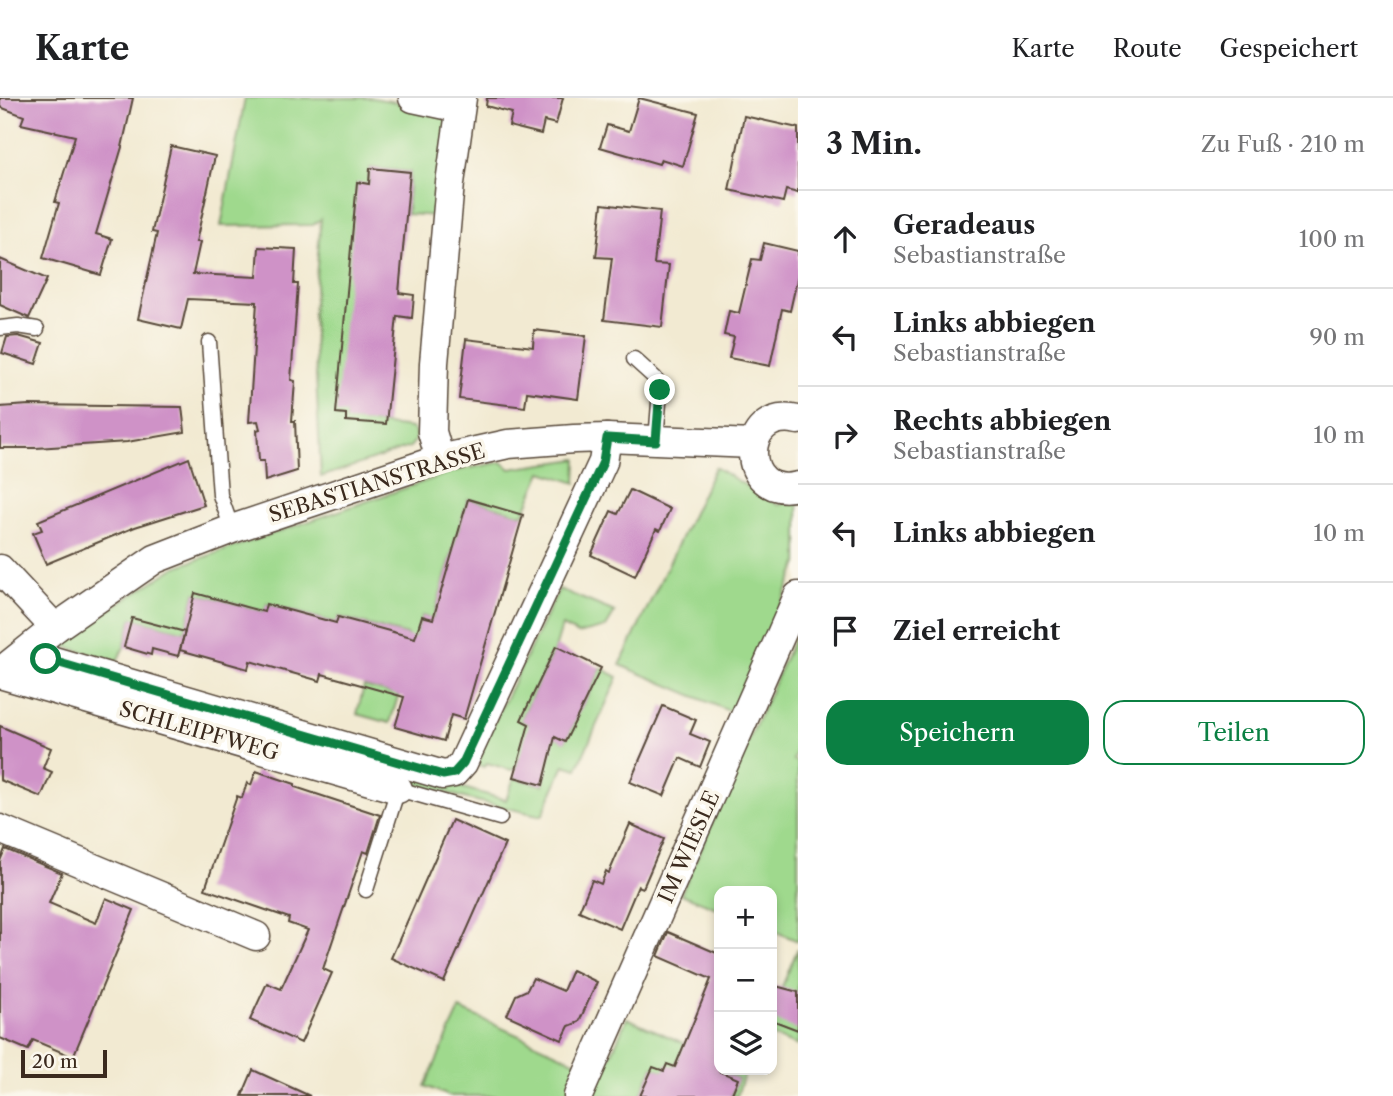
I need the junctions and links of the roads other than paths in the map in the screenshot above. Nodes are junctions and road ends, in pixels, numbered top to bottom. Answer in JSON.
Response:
{"nodes":[{"id":1,"x":413,"y":98,"type":"edge"},
{"id":2,"x":461,"y":103,"type":"edge"},
{"id":3,"x":0,"y":328,"type":"edge"},
{"id":4,"x":37,"y":329,"type":"dead end"},
{"id":5,"x":209,"y":342,"type":"dead end"},
{"id":6,"x":634,"y":359,"type":"dead end"},
{"id":7,"x":797,"y":418,"type":"edge"},
{"id":8,"x":607,"y":438,"type":"junction"},
{"id":9,"x":656,"y":441,"type":"junction"},
{"id":10,"x":753,"y":444,"type":"junction"},
{"id":11,"x":440,"y":459,"type":"junction"},
{"id":12,"x":798,"y":486,"type":"edge"},
{"id":13,"x":232,"y":529,"type":"junction"},
{"id":14,"x":0,"y":569,"type":"edge"},
{"id":15,"x":798,"y":596,"type":"edge"},
{"id":16,"x":55,"y":628,"type":"junction"},
{"id":17,"x":26,"y":653,"type":"junction"},
{"id":18,"x":0,"y":673,"type":"edge"},
{"id":19,"x":398,"y":789,"type":"junction"},
{"id":20,"x":500,"y":818,"type":"dead end"},
{"id":21,"x":0,"y":829,"type":"edge"},
{"id":22,"x":366,"y":890,"type":"dead end"},
{"id":23,"x":256,"y":936,"type":"dead end"},
{"id":24,"x":578,"y":1096,"type":"edge"}],
"edges":[{"from":1,"to":2,"type":"street"},
{"from":2,"to":11,"type":"street"},
{"from":3,"to":4,"type":"lane"},
{"from":5,"to":13,"type":"lane"},
{"from":6,"to":9,"type":"lane"},
{"from":7,"to":10,"type":"street"},
{"from":8,"to":9,"type":"street","name":"SEBASTIANSTRASSE"},
{"from":8,"to":11,"type":"street","name":"SEBASTIANSTRASSE"},
{"from":8,"to":17,"type":"street"},
{"from":9,"to":10,"type":"street","name":"SEBASTIANSTRASSE"},
{"from":10,"to":12,"type":"street"},
{"from":11,"to":13,"type":"street","name":"SEBASTIANSTRASSE"},
{"from":13,"to":16,"type":"street","name":"SEBASTIANSTRASSE"},
{"from":14,"to":16,"type":"street"},
{"from":15,"to":24,"type":"street","name":"IM WIESLE"},
{"from":16,"to":17,"type":"street","name":"SCHLEIPFWEG"},
{"from":17,"to":18,"type":"street","name":"SCHLEIPFWEG"},
{"from":18,"to":19,"type":"street","name":"SCHLEIPFWEG"},
{"from":19,"to":20,"type":"lane"},
{"from":19,"to":22,"type":"lane"},
{"from":21,"to":23,"type":"street"}]}
